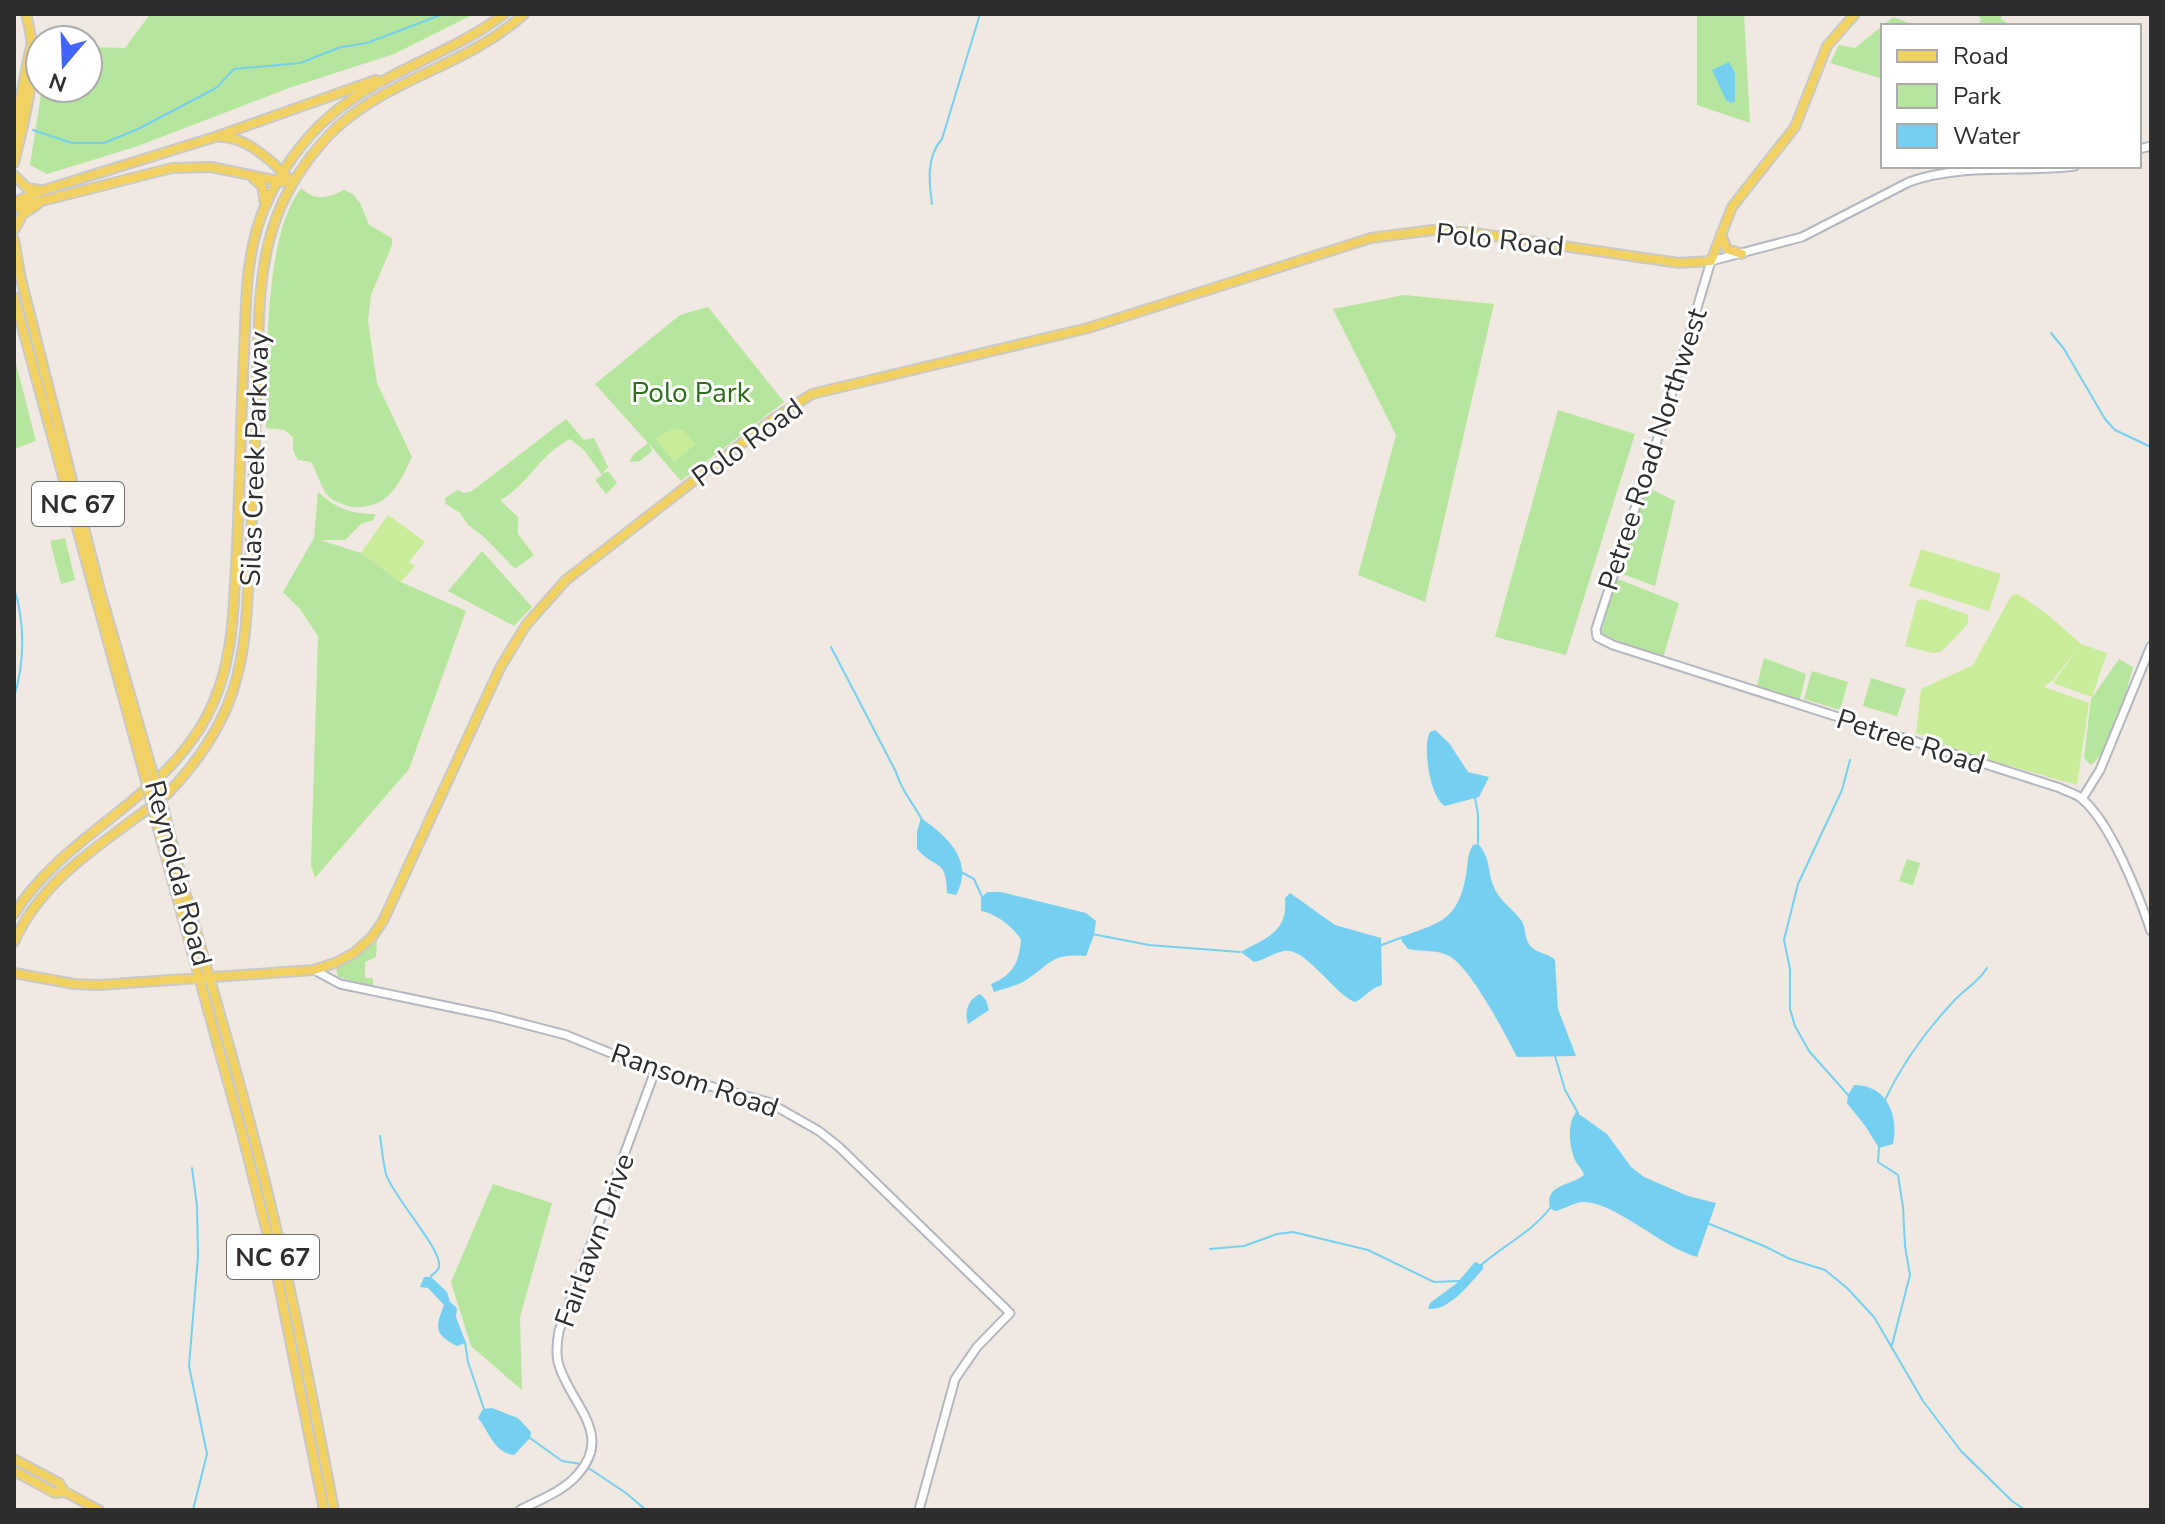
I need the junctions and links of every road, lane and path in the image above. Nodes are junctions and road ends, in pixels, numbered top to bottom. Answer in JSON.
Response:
{"nodes":[{"id":1,"x":504,"y":14,"type":"edge"},
{"id":2,"x":524,"y":14,"type":"edge"},
{"id":3,"x":1855,"y":14,"type":"edge"},
{"id":4,"x":400,"y":72,"type":"junction"},
{"id":5,"x":24,"y":77,"type":"edge"},
{"id":6,"x":26,"y":104,"type":"edge"},
{"id":7,"x":14,"y":131,"type":"edge"},
{"id":8,"x":215,"y":137,"type":"junction"},
{"id":9,"x":14,"y":163,"type":"edge"},
{"id":10,"x":2033,"y":168,"type":"edge"},
{"id":11,"x":246,"y":174,"type":"junction"},
{"id":12,"x":14,"y":175,"type":"edge"},
{"id":13,"x":281,"y":177,"type":"junction"},
{"id":14,"x":292,"y":183,"type":"junction"},
{"id":15,"x":44,"y":190,"type":"junction"},
{"id":16,"x":45,"y":200,"type":"junction"},
{"id":17,"x":14,"y":205,"type":"edge"},
{"id":18,"x":264,"y":209,"type":"junction"},
{"id":19,"x":14,"y":230,"type":"edge"},
{"id":20,"x":1721,"y":233,"type":"junction"},
{"id":21,"x":14,"y":239,"type":"edge"},
{"id":22,"x":1742,"y":254,"type":"junction"},
{"id":23,"x":1711,"y":261,"type":"junction"},
{"id":24,"x":14,"y":297,"type":"edge"},
{"id":25,"x":1597,"y":637,"type":"joint"},
{"id":26,"x":2151,"y":646,"type":"edge"},
{"id":27,"x":147,"y":769,"type":"junction"},
{"id":28,"x":2082,"y":799,"type":"junction"},
{"id":29,"x":14,"y":914,"type":"edge"},
{"id":30,"x":2151,"y":931,"type":"edge"},
{"id":31,"x":14,"y":942,"type":"edge"},
{"id":32,"x":314,"y":970,"type":"junction"},
{"id":33,"x":17,"y":973,"type":"edge"},
{"id":34,"x":203,"y":978,"type":"junction"},
{"id":35,"x":655,"y":1071,"type":"junction"},
{"id":36,"x":14,"y":1459,"type":"edge"},
{"id":37,"x":14,"y":1471,"type":"edge"},
{"id":38,"x":65,"y":1492,"type":"junction"},
{"id":39,"x":99,"y":1510,"type":"edge"},
{"id":40,"x":324,"y":1510,"type":"edge"},
{"id":41,"x":334,"y":1510,"type":"edge"},
{"id":42,"x":520,"y":1510,"type":"edge"},
{"id":43,"x":919,"y":1510,"type":"edge"}],
"edges":[{"from":1,"to":4,"type":"main road","name":"Silas Creek Parkway"},
{"from":2,"to":14,"type":"main road","name":"Silas Creek Parkway"},
{"from":3,"to":20,"type":"main road"},
{"from":4,"to":8,"type":"main road"},
{"from":4,"to":13,"type":"main road","name":"Silas Creek Parkway"},
{"from":5,"to":7,"type":"main road"},
{"from":6,"to":9,"type":"main road"},
{"from":8,"to":13,"type":"main road"},
{"from":8,"to":15,"type":"main road"},
{"from":10,"to":22,"type":"street"},
{"from":11,"to":13,"type":"main road"},
{"from":11,"to":16,"type":"main road"},
{"from":11,"to":18,"type":"main road"},
{"from":12,"to":15,"type":"main road"},
{"from":13,"to":14,"type":"main road"},
{"from":13,"to":18,"type":"main road","name":"Silas Creek Parkway"},
{"from":14,"to":31,"type":"main road","name":"Silas Creek Parkway"},
{"from":15,"to":17,"type":"main road"},
{"from":16,"to":17,"type":"main road"},
{"from":16,"to":19,"type":"main road"},
{"from":18,"to":29,"type":"main road","name":"Silas Creek Parkway"},
{"from":20,"to":22,"type":"main road"},
{"from":20,"to":23,"type":"main road"},
{"from":21,"to":27,"type":"main road","name":"Reynolda Road","number":"NC 67"},
{"from":22,"to":23,"type":"street"},
{"from":23,"to":25,"type":"street","name":"Petree Road Northwest"},
{"from":23,"to":32,"type":"main road","name":"Polo Road"},
{"from":24,"to":27,"type":"main road","name":"Reynolda Road","number":"NC 67"},
{"from":25,"to":28,"type":"street","name":"Petree Road"},
{"from":26,"to":28,"type":"street"},
{"from":27,"to":34,"type":"main road","name":"Reynolda Road","number":"NC 67","bridge":true},
{"from":27,"to":34,"type":"main road","name":"Reynolda Road","number":"NC 67","bridge":true},
{"from":28,"to":30,"type":"street"},
{"from":32,"to":34,"type":"main road","name":"Polo Road"},
{"from":32,"to":35,"type":"street","name":"Ransom Road"},
{"from":33,"to":34,"type":"main road","name":"Polo Road"},
{"from":34,"to":40,"type":"main road","name":"Reynolda Road","number":"NC 67"},
{"from":34,"to":41,"type":"main road","name":"Reynolda Road","number":"NC 67"},
{"from":35,"to":42,"type":"street","name":"Fairlawn Drive"},
{"from":35,"to":43,"type":"street","name":"Ransom Road"},
{"from":36,"to":38,"type":"main road"},
{"from":37,"to":38,"type":"main road"},
{"from":38,"to":39,"type":"main road"}]}
